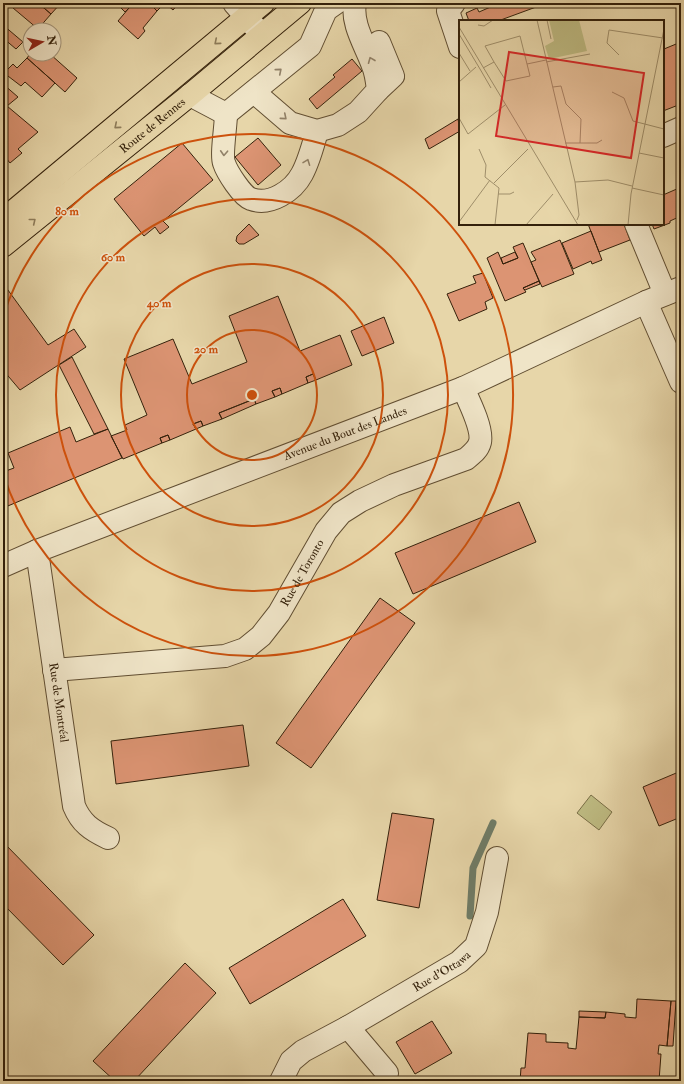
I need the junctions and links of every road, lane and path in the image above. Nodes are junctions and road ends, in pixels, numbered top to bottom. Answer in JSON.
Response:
{"nodes":[{"id":1,"x":264,"y":3,"type":"edge"},
{"id":2,"x":300,"y":3,"type":"edge"},
{"id":3,"x":336,"y":3,"type":"edge"},
{"id":4,"x":355,"y":3,"type":"edge"},
{"id":5,"x":364,"y":3,"type":"edge"},
{"id":6,"x":454,"y":3,"type":"edge"},
{"id":7,"x":241,"y":10,"type":"edge"},
{"id":8,"x":262,"y":34,"type":"junction"},
{"id":9,"x":459,"y":44,"type":"edge"},
{"id":10,"x":378,"y":90,"type":"junction"},
{"id":11,"x":254,"y":92,"type":"junction"},
{"id":12,"x":190,"y":95,"type":"junction"},
{"id":13,"x":226,"y":114,"type":"junction"},
{"id":14,"x":681,"y":128,"type":"edge"},
{"id":15,"x":317,"y":131,"type":"junction"},
{"id":16,"x":664,"y":136,"type":"edge"},
{"id":17,"x":3,"y":220,"type":"edge"},
{"id":18,"x":636,"y":225,"type":"edge"},
{"id":19,"x":3,"y":246,"type":"edge"},
{"id":20,"x":664,"y":295,"type":"edge"},
{"id":21,"x":681,"y":382,"type":"edge"},
{"id":22,"x":463,"y":388,"type":"junction"},
{"id":23,"x":37,"y":551,"type":"junction"},
{"id":24,"x":3,"y":566,"type":"edge"},
{"id":25,"x":54,"y":670,"type":"junction"},
{"id":26,"x":108,"y":838,"type":"dead end"},
{"id":27,"x":497,"y":858,"type":"dead end"},
{"id":28,"x":348,"y":1027,"type":"junction"},
{"id":29,"x":387,"y":1073,"type":"dead end"},
{"id":30,"x":281,"y":1081,"type":"edge"}],
"edges":[{"from":1,"to":7,"type":"main road","name":"Route de Rennes"},
{"from":2,"to":8,"type":"main road","name":"Route de Rennes"},
{"from":11,"to":3,"type":"street","one_way":true},
{"from":10,"to":4,"type":"street","one_way":true},
{"from":5,"to":10,"type":"street"},
{"from":6,"to":9,"type":"street"},
{"from":7,"to":8,"type":"street"},
{"from":7,"to":17,"type":"main road","name":"Route de Rennes","one_way":true},
{"from":8,"to":12,"type":"main road","name":"Route de Rennes"},
{"from":10,"to":15,"type":"street"},
{"from":11,"to":13,"type":"street"},
{"from":11,"to":15,"type":"street","one_way":true},
{"from":12,"to":13,"type":"street"},
{"from":19,"to":12,"type":"main road","name":"Route de Rennes","one_way":true},
{"from":13,"to":15,"type":"street","one_way":true},
{"from":14,"to":16,"type":"street"},
{"from":18,"to":20,"type":"street"},
{"from":20,"to":21,"type":"street"},
{"from":20,"to":22,"type":"street","name":"Avenue du Bout des Landes"},
{"from":22,"to":23,"type":"street","name":"Avenue du Bout des Landes"},
{"from":22,"to":25,"type":"street","name":"Rue de Toronto"},
{"from":23,"to":24,"type":"street","name":"Avenue du Bout des Landes"},
{"from":23,"to":25,"type":"street","name":"Rue de Montréal"},
{"from":25,"to":26,"type":"street","name":"Rue de Montréal"},
{"from":27,"to":28,"type":"street","name":"Rue d'Ottawa"},
{"from":28,"to":29,"type":"street"},
{"from":28,"to":30,"type":"street","name":"Rue d'Ottawa"}]}
